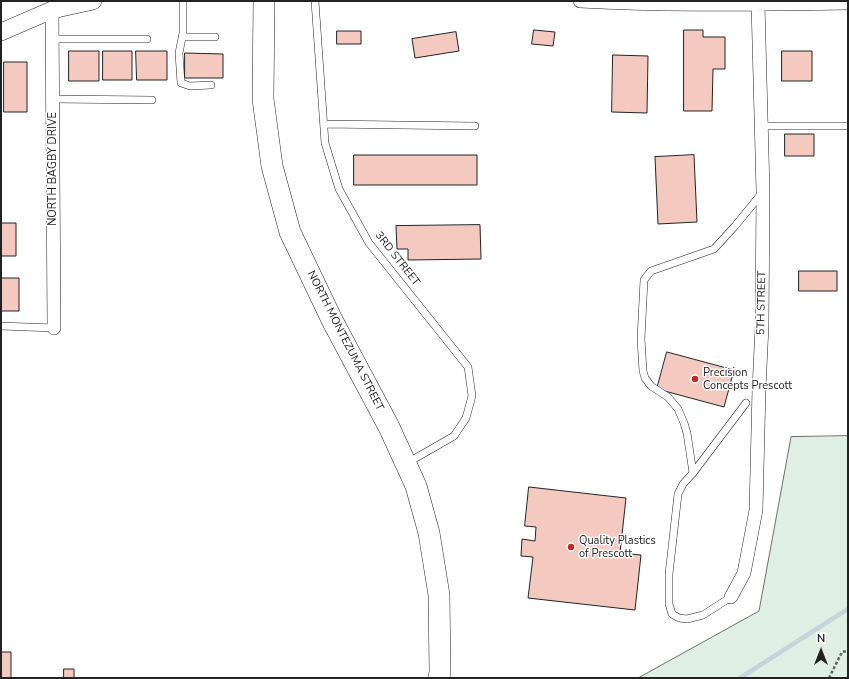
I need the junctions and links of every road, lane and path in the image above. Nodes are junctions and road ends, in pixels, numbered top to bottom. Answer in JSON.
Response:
{"nodes":[{"id":1,"x":93,"y":1,"type":"edge"},
{"id":2,"x":183,"y":1,"type":"edge"},
{"id":3,"x":264,"y":1,"type":"edge"},
{"id":4,"x":315,"y":1,"type":"edge"},
{"id":5,"x":580,"y":1,"type":"edge"},
{"id":6,"x":848,"y":3,"type":"edge"},
{"id":7,"x":758,"y":4,"type":"junction"},
{"id":8,"x":52,"y":10,"type":"junction"},
{"id":9,"x":1,"y":32,"type":"edge"},
{"id":10,"x":182,"y":37,"type":"junction"},
{"id":11,"x":215,"y":37,"type":"dead end"},
{"id":12,"x":52,"y":39,"type":"junction"},
{"id":13,"x":148,"y":39,"type":"dead end"},
{"id":14,"x":211,"y":85,"type":"dead end"},
{"id":15,"x":53,"y":99,"type":"junction"},
{"id":16,"x":152,"y":100,"type":"dead end"},
{"id":17,"x":324,"y":124,"type":"junction"},
{"id":18,"x":475,"y":126,"type":"dead end"},
{"id":19,"x":761,"y":126,"type":"junction"},
{"id":20,"x":848,"y":126,"type":"edge"},
{"id":21,"x":763,"y":191,"type":"junction"},
{"id":22,"x":1,"y":326,"type":"edge"},
{"id":23,"x":54,"y":328,"type":"joint"},
{"id":24,"x":746,"y":403,"type":"dead end"},
{"id":25,"x":406,"y":463,"type":"junction"},
{"id":26,"x":693,"y":473,"type":"junction"},
{"id":27,"x":731,"y":597,"type":"joint"},
{"id":28,"x":848,"y":652,"type":"edge"},
{"id":29,"x":439,"y":678,"type":"edge"},
{"id":30,"x":829,"y":678,"type":"edge"}],
"edges":[{"from":1,"to":8,"type":"street"},
{"from":2,"to":10,"type":"lane"},
{"from":3,"to":25,"type":"main road","name":"NORTH MONTEZUMA STREET"},
{"from":4,"to":17,"type":"lane","name":"3RD STREET"},
{"from":5,"to":7,"type":"street"},
{"from":6,"to":7,"type":"street"},
{"from":7,"to":19,"type":"street","name":"5TH STREET"},
{"from":8,"to":9,"type":"street"},
{"from":8,"to":12,"type":"street","name":"NORTH BAGBY DRIVE"},
{"from":10,"to":11,"type":"lane"},
{"from":10,"to":14,"type":"lane"},
{"from":12,"to":13,"type":"lane"},
{"from":12,"to":15,"type":"street","name":"NORTH BAGBY DRIVE"},
{"from":15,"to":16,"type":"lane"},
{"from":15,"to":23,"type":"street","name":"NORTH BAGBY DRIVE"},
{"from":17,"to":18,"type":"lane"},
{"from":17,"to":25,"type":"lane","name":"3RD STREET"},
{"from":19,"to":20,"type":"lane"},
{"from":19,"to":21,"type":"street","name":"5TH STREET"},
{"from":21,"to":26,"type":"lane"},
{"from":21,"to":27,"type":"street","name":"5TH STREET"},
{"from":22,"to":23,"type":"lane"},
{"from":24,"to":26,"type":"lane"},
{"from":25,"to":29,"type":"main road","name":"NORTH MONTEZUMA STREET"},
{"from":26,"to":27,"type":"lane"},
{"from":28,"to":30,"type":"path"}]}
